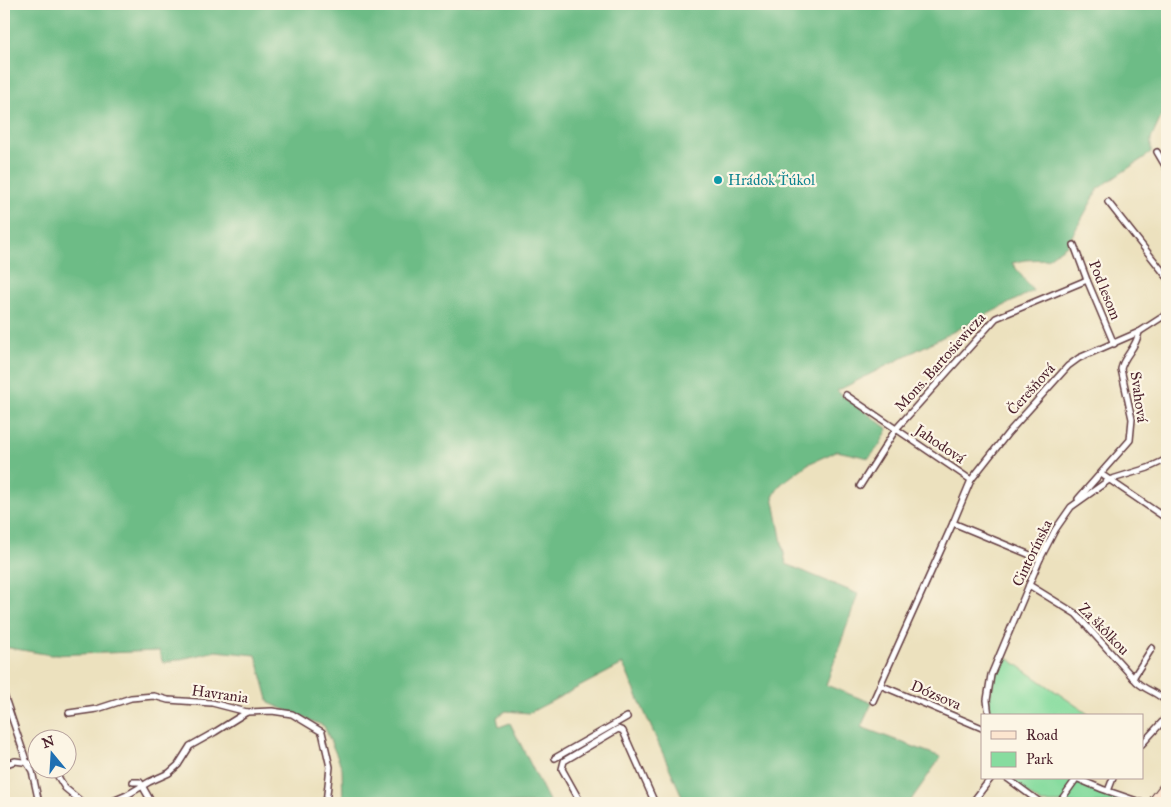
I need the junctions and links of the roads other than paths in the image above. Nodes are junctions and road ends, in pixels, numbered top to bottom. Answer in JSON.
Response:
{"nodes":[{"id":1,"x":1157,"y":152,"type":"dead end"},
{"id":2,"x":1167,"y":169,"type":"edge"},
{"id":3,"x":1108,"y":202,"type":"dead end"},
{"id":4,"x":1074,"y":245,"type":"dead end"},
{"id":5,"x":1167,"y":277,"type":"edge"},
{"id":6,"x":1087,"y":280,"type":"junction"},
{"id":7,"x":1167,"y":314,"type":"edge"},
{"id":8,"x":1139,"y":332,"type":"junction"},
{"id":9,"x":1114,"y":344,"type":"junction"},
{"id":10,"x":846,"y":395,"type":"dead end"},
{"id":11,"x":896,"y":429,"type":"junction"},
{"id":12,"x":1167,"y":457,"type":"edge"},
{"id":13,"x":1101,"y":474,"type":"junction"},
{"id":14,"x":971,"y":480,"type":"junction"},
{"id":15,"x":1109,"y":480,"type":"junction"},
{"id":16,"x":860,"y":486,"type":"dead end"},
{"id":17,"x":1071,"y":507,"type":"junction"},
{"id":18,"x":1167,"y":519,"type":"edge"},
{"id":19,"x":953,"y":523,"type":"junction"},
{"id":20,"x":1040,"y":559,"type":"junction"},
{"id":21,"x":1030,"y":585,"type":"junction"},
{"id":22,"x":1152,"y":648,"type":"dead end"},
{"id":23,"x":1133,"y":678,"type":"junction"},
{"id":24,"x":880,"y":685,"type":"junction"},
{"id":25,"x":1167,"y":693,"type":"edge"},
{"id":26,"x":4,"y":695,"type":"edge"},
{"id":27,"x":872,"y":701,"type":"dead end"},
{"id":28,"x":1165,"y":701,"type":"edge"},
{"id":29,"x":247,"y":712,"type":"junction"},
{"id":30,"x":69,"y":713,"type":"dead end"},
{"id":31,"x":989,"y":714,"type":"edge"},
{"id":32,"x":1167,"y":714,"type":"edge"},
{"id":33,"x":627,"y":717,"type":"dead end"},
{"id":34,"x":981,"y":728,"type":"edge"},
{"id":35,"x":602,"y":731,"type":"junction"},
{"id":36,"x":605,"y":736,"type":"junction"},
{"id":37,"x":1144,"y":742,"type":"edge"},
{"id":38,"x":575,"y":746,"type":"junction"},
{"id":39,"x":578,"y":752,"type":"junction"},
{"id":40,"x":555,"y":758,"type":"dead end"},
{"id":41,"x":27,"y":763,"type":"junction"},
{"id":42,"x":4,"y":765,"type":"edge"},
{"id":43,"x":60,"y":780,"type":"edge"},
{"id":44,"x":989,"y":780,"type":"edge"},
{"id":45,"x":1010,"y":780,"type":"edge"},
{"id":46,"x":1075,"y":780,"type":"edge"},
{"id":47,"x":1081,"y":780,"type":"edge"},
{"id":48,"x":1112,"y":780,"type":"edge"},
{"id":49,"x":133,"y":782,"type":"dead end"},
{"id":50,"x":1167,"y":782,"type":"edge"},
{"id":51,"x":143,"y":786,"type":"junction"},
{"id":52,"x":1108,"y":791,"type":"junction"},
{"id":53,"x":39,"y":803,"type":"edge"},
{"id":54,"x":83,"y":803,"type":"edge"},
{"id":55,"x":100,"y":803,"type":"edge"},
{"id":56,"x":152,"y":803,"type":"edge"},
{"id":57,"x":326,"y":803,"type":"edge"},
{"id":58,"x":581,"y":803,"type":"edge"},
{"id":59,"x":653,"y":803,"type":"edge"},
{"id":60,"x":972,"y":803,"type":"edge"},
{"id":61,"x":1041,"y":803,"type":"edge"},
{"id":62,"x":1059,"y":803,"type":"edge"},
{"id":63,"x":1143,"y":803,"type":"edge"},
{"id":64,"x":1151,"y":803,"type":"edge"}],
"edges":[{"from":1,"to":2,"type":"street"},
{"from":3,"to":5,"type":"street"},
{"from":4,"to":6,"type":"street","name":"Pod lesom"},
{"from":6,"to":9,"type":"street","name":"Pod lesom"},
{"from":6,"to":11,"type":"street","name":"Mons. Bartosiewicza"},
{"from":7,"to":8,"type":"street","name":"Čerešňová"},
{"from":8,"to":9,"type":"street","name":"Čerešňová"},
{"from":8,"to":13,"type":"street","name":"Svahová"},
{"from":9,"to":14,"type":"street","name":"Čerešňová"},
{"from":10,"to":11,"type":"street","name":"Jahodová"},
{"from":11,"to":14,"type":"street","name":"Jahodová"},
{"from":11,"to":16,"type":"street","name":"Mons. Bartosiewicza"},
{"from":12,"to":15,"type":"street","name":"Cintorínska"},
{"from":13,"to":15,"type":"street"},
{"from":13,"to":17,"type":"street","name":"Svahová"},
{"from":14,"to":19,"type":"street","name":"Čerešňová"},
{"from":15,"to":17,"type":"street","name":"Cintorínska"},
{"from":15,"to":18,"type":"street"},
{"from":17,"to":20,"type":"street","name":"Cintorínska"},
{"from":19,"to":20,"type":"street"},
{"from":19,"to":24,"type":"street","name":"Čerešňová"},
{"from":20,"to":21,"type":"street","name":"Cintorínska"},
{"from":21,"to":23,"type":"street","name":"Za škôlkou"},
{"from":21,"to":31,"type":"street","name":"Cintorínska"},
{"from":22,"to":23,"type":"street","name":"Za škôlkou"},
{"from":23,"to":28,"type":"street","name":"Za škôlkou"},
{"from":24,"to":27,"type":"street","name":"Čerešňová"},
{"from":24,"to":34,"type":"street","name":"Dózsova"},
{"from":25,"to":28,"type":"street","name":"Za škôlkou"},
{"from":26,"to":41,"type":"street"},
{"from":29,"to":30,"type":"street","name":"Havrania"},
{"from":29,"to":51,"type":"street"},
{"from":29,"to":57,"type":"street","name":"Havrania"},
{"from":32,"to":37,"type":"street"},
{"from":33,"to":35,"type":"street"},
{"from":35,"to":36,"type":"street"},
{"from":35,"to":38,"type":"street"},
{"from":36,"to":39,"type":"street"},
{"from":36,"to":59,"type":"street"},
{"from":38,"to":39,"type":"street"},
{"from":38,"to":40,"type":"street"},
{"from":39,"to":58,"type":"street"},
{"from":41,"to":42,"type":"street"},
{"from":41,"to":53,"type":"street"},
{"from":43,"to":54,"type":"street"},
{"from":44,"to":60,"type":"street"},
{"from":45,"to":61,"type":"street"},
{"from":46,"to":62,"type":"street"},
{"from":47,"to":52,"type":"street"},
{"from":48,"to":52,"type":"street"},
{"from":49,"to":51,"type":"street"},
{"from":50,"to":64,"type":"street"},
{"from":51,"to":55,"type":"street"},
{"from":51,"to":56,"type":"street"},
{"from":52,"to":63,"type":"street"}]}
